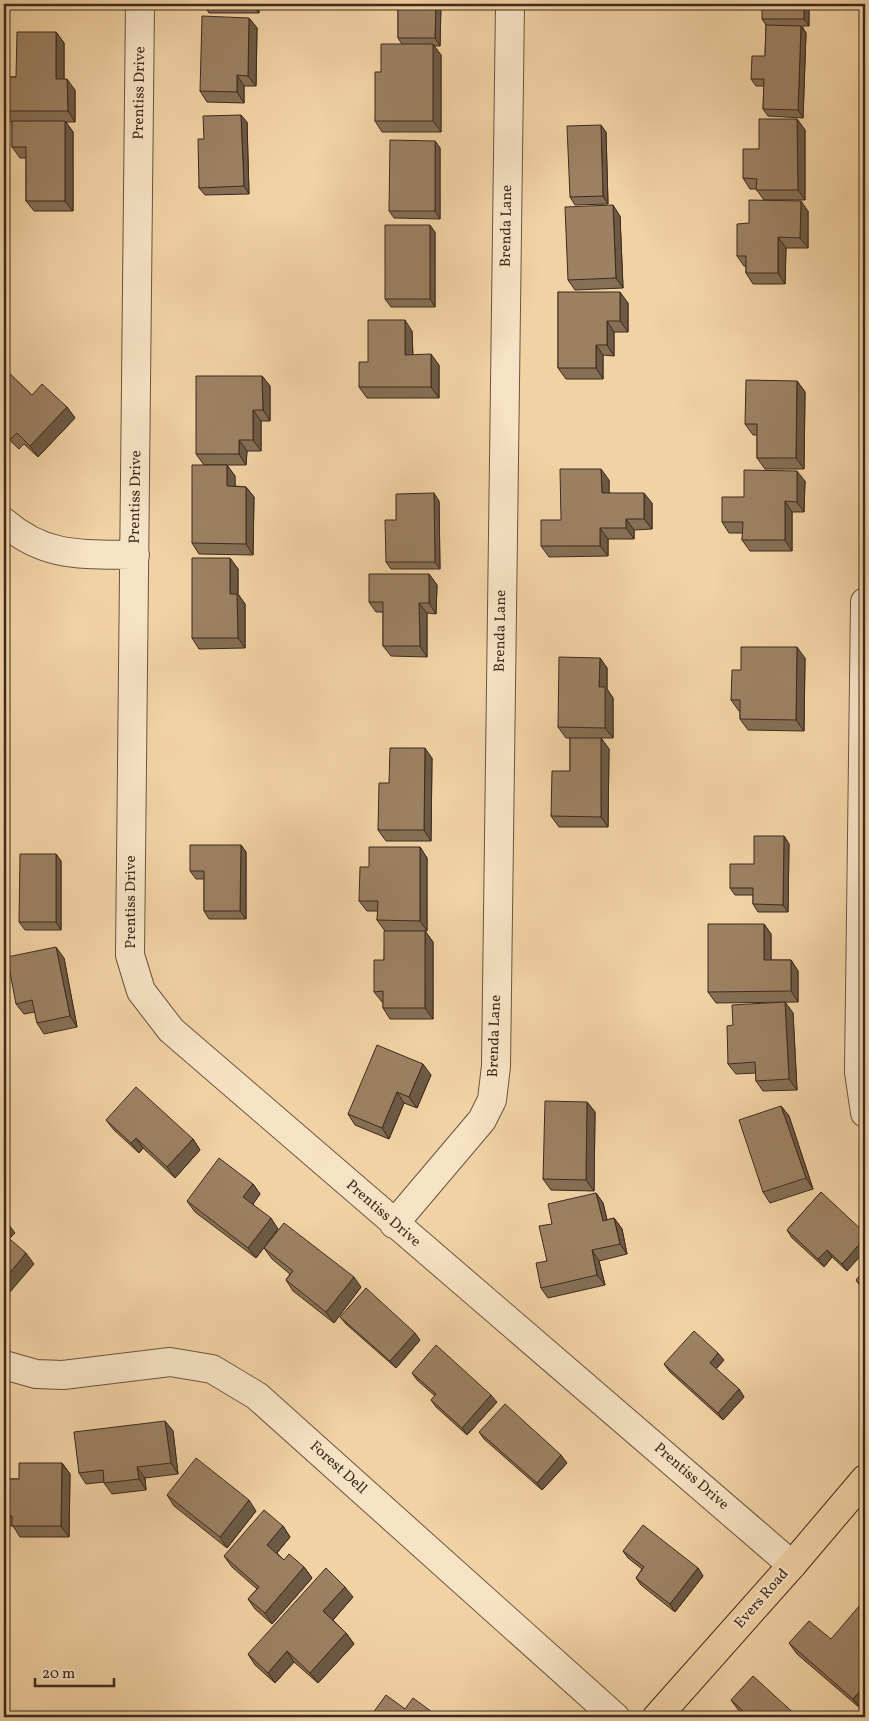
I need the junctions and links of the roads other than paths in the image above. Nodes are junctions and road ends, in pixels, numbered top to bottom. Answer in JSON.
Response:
{"nodes":[{"id":1,"x":140,"y":4,"type":"edge"},
{"id":2,"x":510,"y":4,"type":"edge"},
{"id":3,"x":4,"y":522,"type":"edge"},
{"id":4,"x":135,"y":555,"type":"junction"},
{"id":5,"x":865,"y":602,"type":"edge"},
{"id":6,"x":865,"y":1112,"type":"edge"},
{"id":7,"x":394,"y":1224,"type":"junction"},
{"id":8,"x":4,"y":1365,"type":"edge"},
{"id":9,"x":865,"y":1478,"type":"edge"},
{"id":10,"x":792,"y":1564,"type":"junction"},
{"id":11,"x":615,"y":1717,"type":"edge"},
{"id":12,"x":657,"y":1717,"type":"edge"}],
"edges":[{"from":1,"to":4,"type":"street","name":"Prentiss Drive"},
{"from":2,"to":7,"type":"street","name":"Brenda Lane"},
{"from":3,"to":4,"type":"street"},
{"from":4,"to":7,"type":"street","name":"Prentiss Drive"},
{"from":5,"to":6,"type":"street"},
{"from":7,"to":10,"type":"street","name":"Prentiss Drive"},
{"from":8,"to":11,"type":"street","name":"Forest Dell"},
{"from":9,"to":10,"type":"main road","name":"Evers Road"},
{"from":10,"to":12,"type":"main road","name":"Evers Road"}]}
